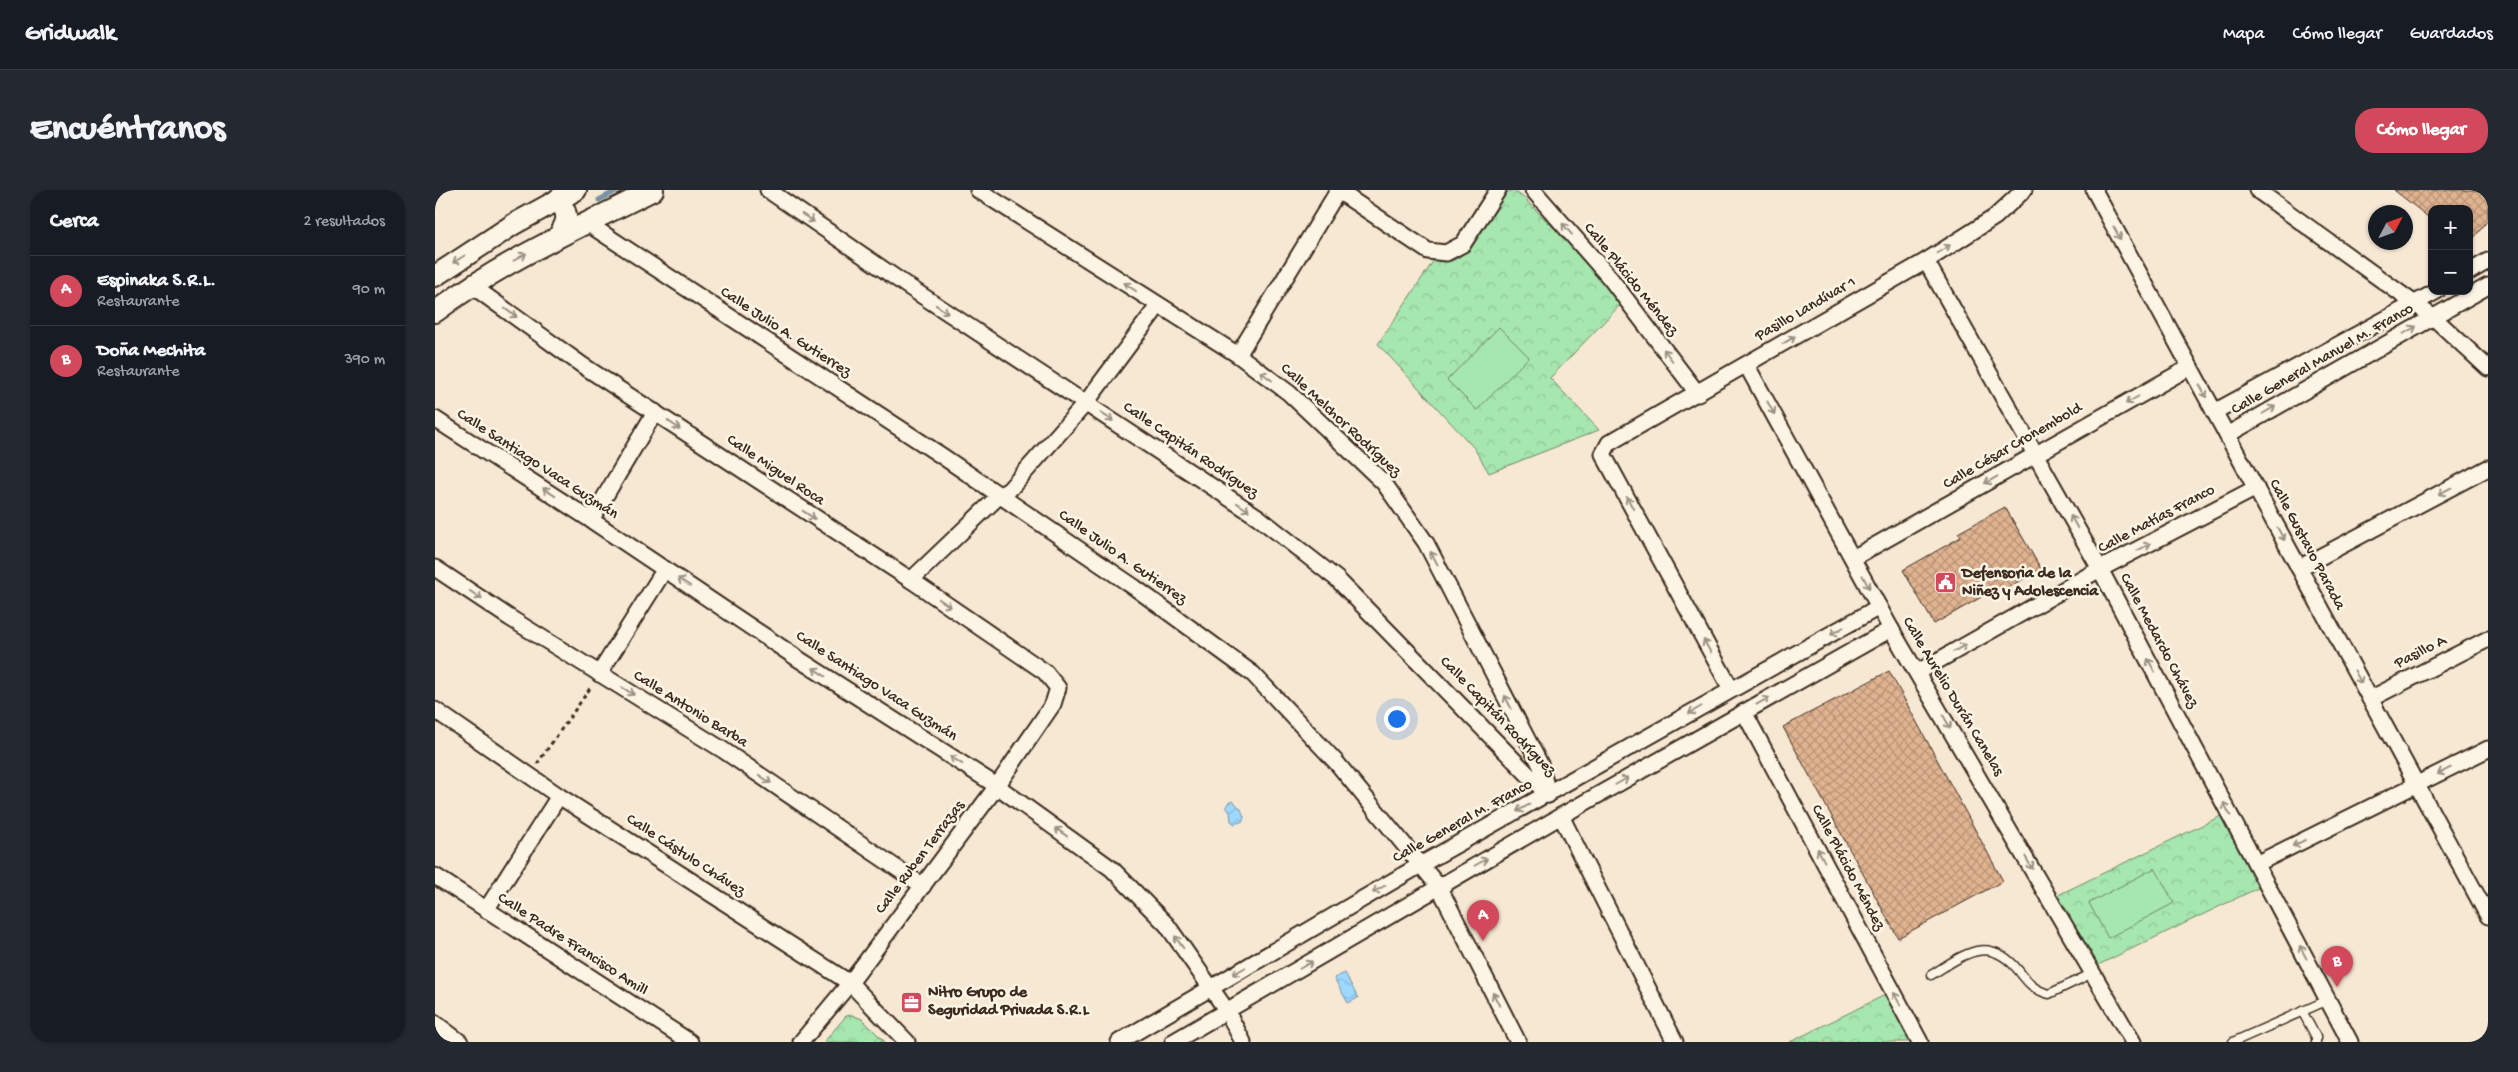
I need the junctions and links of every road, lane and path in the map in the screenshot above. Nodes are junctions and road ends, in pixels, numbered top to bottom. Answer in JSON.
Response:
{"nodes":[{"id":1,"x":576,"y":190,"type":"edge"},
{"id":2,"x":585,"y":190,"type":"edge"},
{"id":3,"x":653,"y":190,"type":"edge"},
{"id":4,"x":768,"y":190,"type":"edge"},
{"id":5,"x":978,"y":190,"type":"edge"},
{"id":6,"x":1337,"y":190,"type":"edge"},
{"id":7,"x":1498,"y":190,"type":"edge"},
{"id":8,"x":1533,"y":190,"type":"edge"},
{"id":9,"x":2024,"y":190,"type":"edge"},
{"id":10,"x":2094,"y":190,"type":"edge"},
{"id":11,"x":2257,"y":190,"type":"edge"},
{"id":12,"x":554,"y":195,"type":"edge"},
{"id":13,"x":587,"y":223,"type":"junction"},
{"id":14,"x":558,"y":237,"type":"junction"},
{"id":15,"x":1926,"y":261,"type":"junction"},
{"id":16,"x":2488,"y":261,"type":"edge"},
{"id":17,"x":2473,"y":270,"type":"edge"},
{"id":18,"x":435,"y":276,"type":"edge"},
{"id":19,"x":471,"y":285,"type":"junction"},
{"id":20,"x":2488,"y":286,"type":"edge"},
{"id":21,"x":2431,"y":295,"type":"edge"},
{"id":22,"x":2416,"y":304,"type":"junction"},
{"id":23,"x":1158,"y":306,"type":"junction"},
{"id":24,"x":435,"y":312,"type":"edge"},
{"id":25,"x":2433,"y":317,"type":"junction"},
{"id":26,"x":1238,"y":355,"type":"junction"},
{"id":27,"x":1747,"y":366,"type":"junction"},
{"id":28,"x":2190,"y":367,"type":"junction"},
{"id":29,"x":2488,"y":368,"type":"edge"},
{"id":30,"x":1698,"y":394,"type":"junction"},
{"id":31,"x":1085,"y":404,"type":"junction"},
{"id":32,"x":655,"y":412,"type":"junction"},
{"id":33,"x":2214,"y":412,"type":"junction"},
{"id":34,"x":435,"y":420,"type":"edge"},
{"id":35,"x":2227,"y":434,"type":"junction"},
{"id":36,"x":2036,"y":455,"type":"junction"},
{"id":37,"x":2488,"y":468,"type":"edge"},
{"id":38,"x":2256,"y":488,"type":"junction"},
{"id":39,"x":999,"y":495,"type":"junction"},
{"id":40,"x":591,"y":520,"type":"junction"},
{"id":41,"x":1853,"y":558,"type":"junction"},
{"id":42,"x":435,"y":568,"type":"edge"},
{"id":43,"x":2299,"y":568,"type":"junction"},
{"id":44,"x":2100,"y":569,"type":"junction"},
{"id":45,"x":665,"y":570,"type":"junction"},
{"id":46,"x":911,"y":580,"type":"junction"},
{"id":47,"x":1879,"y":607,"type":"junction"},
{"id":48,"x":1891,"y":630,"type":"junction"},
{"id":49,"x":2488,"y":639,"type":"edge"},
{"id":50,"x":1815,"y":643,"type":"junction"},
{"id":51,"x":1828,"y":664,"type":"junction"},
{"id":52,"x":1918,"y":672,"type":"junction"},
{"id":53,"x":599,"y":674,"type":"junction"},
{"id":54,"x":1058,"y":688,"type":"joint"},
{"id":55,"x":1731,"y":689,"type":"junction"},
{"id":56,"x":2370,"y":698,"type":"junction"},
{"id":57,"x":435,"y":710,"type":"edge"},
{"id":58,"x":1744,"y":712,"type":"junction"},
{"id":59,"x":2488,"y":749,"type":"edge"},
{"id":60,"x":530,"y":775,"type":"junction"},
{"id":61,"x":2417,"y":784,"type":"junction"},
{"id":62,"x":997,"y":786,"type":"junction"},
{"id":63,"x":1549,"y":794,"type":"junction"},
{"id":64,"x":559,"y":796,"type":"junction"},
{"id":65,"x":1561,"y":816,"type":"junction"},
{"id":66,"x":1422,"y":864,"type":"junction"},
{"id":67,"x":2256,"y":864,"type":"junction"},
{"id":68,"x":435,"y":876,"type":"edge"},
{"id":69,"x":923,"y":886,"type":"junction"},
{"id":70,"x":1439,"y":887,"type":"junction"},
{"id":71,"x":486,"y":910,"type":"junction"},
{"id":72,"x":2488,"y":916,"type":"edge"},
{"id":73,"x":2093,"y":973,"type":"junction"},
{"id":74,"x":1931,"y":975,"type":"dead end"},
{"id":75,"x":850,"y":983,"type":"junction"},
{"id":76,"x":1210,"y":987,"type":"junction"},
{"id":77,"x":2328,"y":1000,"type":"junction"},
{"id":78,"x":1227,"y":1011,"type":"junction"},
{"id":79,"x":2302,"y":1011,"type":"junction"},
{"id":80,"x":435,"y":1023,"type":"edge"},
{"id":81,"x":460,"y":1042,"type":"edge"},
{"id":82,"x":690,"y":1042,"type":"edge"},
{"id":83,"x":801,"y":1042,"type":"edge"},
{"id":84,"x":907,"y":1042,"type":"edge"},
{"id":85,"x":1119,"y":1042,"type":"edge"},
{"id":86,"x":1173,"y":1042,"type":"edge"},
{"id":87,"x":1243,"y":1042,"type":"edge"},
{"id":88,"x":1518,"y":1042,"type":"edge"},
{"id":89,"x":1675,"y":1042,"type":"edge"},
{"id":90,"x":1920,"y":1042,"type":"edge"},
{"id":91,"x":2133,"y":1042,"type":"edge"},
{"id":92,"x":2233,"y":1042,"type":"edge"},
{"id":93,"x":2316,"y":1042,"type":"edge"},
{"id":94,"x":2350,"y":1042,"type":"edge"}],
"edges":[{"from":1,"to":12,"type":"street"},
{"from":2,"to":13,"type":"street"},
{"from":3,"to":13,"type":"street"},
{"from":4,"to":31,"type":"street","name":"Calle Capitán Rodríguez","one_way":true},
{"from":23,"to":5,"type":"street","name":"Calle Melchor Rodríguez","one_way":true},
{"from":6,"to":7,"type":"street"},
{"from":6,"to":26,"type":"street"},
{"from":30,"to":8,"type":"street","name":"Calle Plácido Méndez","one_way":true},
{"from":15,"to":9,"type":"street","name":"Pasillo Landívar 1","one_way":true},
{"from":10,"to":28,"type":"street","name":"Calle Gustavo Parada","one_way":true},
{"from":11,"to":22,"type":"street"},
{"from":12,"to":14,"type":"street"},
{"from":12,"to":18,"type":"street","one_way":true},
{"from":13,"to":14,"type":"street"},
{"from":13,"to":39,"type":"street","name":"Calle Julio A. Gutierrez"},
{"from":19,"to":14,"type":"street","one_way":true},
{"from":27,"to":15,"type":"street","name":"Pasillo Landívar 1","one_way":true},
{"from":15,"to":36,"type":"street","name":"Calle Medardo Chávez"},
{"from":16,"to":17,"type":"street"},
{"from":19,"to":24,"type":"street"},
{"from":19,"to":32,"type":"street","name":"Calle Miguel Roca","one_way":true},
{"from":20,"to":25,"type":"street","name":"Calle General Manuel M. Franco"},
{"from":21,"to":22,"type":"street","name":"Calle General Manuel M. Franco"},
{"from":22,"to":25,"type":"street"},
{"from":22,"to":33,"type":"street","name":"Calle General Manuel M. Franco"},
{"from":23,"to":26,"type":"street","name":"Calle Melchor Rodríguez"},
{"from":23,"to":31,"type":"street"},
{"from":25,"to":29,"type":"street"},
{"from":35,"to":25,"type":"street","name":"Calle General Manuel M. Franco","one_way":true},
{"from":63,"to":26,"type":"street","name":"Calle Melchor Rodríguez","one_way":true},
{"from":27,"to":30,"type":"street","name":"Pasillo Landívar 1"},
{"from":27,"to":41,"type":"street","name":"Calle Aurelio Durán Canelas","one_way":true},
{"from":28,"to":33,"type":"street","name":"Calle Gustavo Parada","one_way":true},
{"from":28,"to":36,"type":"street","name":"Calle César Cronembold","one_way":true},
{"from":55,"to":30,"type":"street","name":"Pasillo Landívar 1","one_way":true},
{"from":31,"to":39,"type":"street"},
{"from":31,"to":63,"type":"street","name":"Calle Capitán Rodríguez","one_way":true},
{"from":32,"to":40,"type":"street"},
{"from":32,"to":46,"type":"street","name":"Calle Miguel Roca","one_way":true},
{"from":33,"to":35,"type":"street","name":"Calle Gustavo Parada"},
{"from":40,"to":34,"type":"street","name":"Calle Santiago Vaca Guzmán","one_way":true},
{"from":35,"to":38,"type":"street","name":"Calle Gustavo Parada"},
{"from":36,"to":41,"type":"street","name":"Calle César Cronembold","one_way":true},
{"from":44,"to":36,"type":"street","name":"Calle Medardo Chávez","one_way":true},
{"from":37,"to":43,"type":"street","one_way":true},
{"from":38,"to":43,"type":"street","name":"Calle Gustavo Parada","one_way":true},
{"from":44,"to":38,"type":"street","name":"Calle Matías Franco","one_way":true},
{"from":39,"to":46,"type":"street"},
{"from":39,"to":66,"type":"street","name":"Calle Julio A. Gutierrez"},
{"from":40,"to":45,"type":"street","name":"Calle Santiago Vaca Guzmán"},
{"from":41,"to":47,"type":"street","name":"Calle Aurelio Durán Canelas","one_way":true},
{"from":42,"to":53,"type":"street","name":"Calle Antonio Barba","one_way":true},
{"from":43,"to":56,"type":"street","name":"Calle Gustavo Parada","one_way":true},
{"from":52,"to":44,"type":"street","name":"Calle Matías Franco","one_way":true},
{"from":67,"to":44,"type":"street","name":"Calle Medardo Chávez","one_way":true},
{"from":45,"to":53,"type":"street"},
{"from":62,"to":45,"type":"street","name":"Calle Santiago Vaca Guzmán","one_way":true},
{"from":46,"to":54,"type":"street","name":"Calle Miguel Roca","one_way":true},
{"from":47,"to":48,"type":"street","name":"Calle Aurelio Durán Canelas"},
{"from":47,"to":50,"type":"street","name":"Calle General M. Franco","one_way":true},
{"from":48,"to":51,"type":"street"},
{"from":48,"to":52,"type":"street","name":"Calle Aurelio Durán Canelas"},
{"from":49,"to":56,"type":"street","name":"Pasillo A"},
{"from":50,"to":51,"type":"street"},
{"from":50,"to":55,"type":"street","name":"Calle General M. Franco"},
{"from":58,"to":51,"type":"street","one_way":true},
{"from":52,"to":73,"type":"street","name":"Calle Aurelio Durán Canelas","one_way":true},
{"from":53,"to":60,"type":"path"},
{"from":53,"to":69,"type":"street","name":"Calle Antonio Barba","one_way":true},
{"from":54,"to":62,"type":"street","name":"Calle Ruben Terrazas"},
{"from":55,"to":63,"type":"street","name":"Calle General M. Franco","one_way":true},
{"from":56,"to":61,"type":"street","name":"Calle Gustavo Parada"},
{"from":57,"to":60,"type":"street","name":"Calle Cástulo Chávez"},
{"from":65,"to":58,"type":"street","one_way":true},
{"from":90,"to":58,"type":"street","name":"Calle Plácido Méndez","one_way":true},
{"from":59,"to":61,"type":"street","one_way":true},
{"from":60,"to":64,"type":"street","name":"Calle Cástulo Chávez"},
{"from":61,"to":67,"type":"street","one_way":true},
{"from":61,"to":72,"type":"street","name":"Calle Gustavo Parada"},
{"from":62,"to":69,"type":"street","name":"Calle Ruben Terrazas"},
{"from":76,"to":62,"type":"street","name":"Calle Santiago Vaca Guzmán","one_way":true},
{"from":63,"to":66,"type":"street","name":"Calle General M. Franco","one_way":true},
{"from":64,"to":71,"type":"street"},
{"from":64,"to":75,"type":"street","name":"Calle Cástulo Chávez"},
{"from":70,"to":65,"type":"street","one_way":true},
{"from":65,"to":89,"type":"street"},
{"from":66,"to":70,"type":"street","name":"Calle Julio A. Gutierrez"},
{"from":66,"to":76,"type":"street","name":"Calle General M. Franco","one_way":true},
{"from":77,"to":67,"type":"street","name":"Calle Medardo Chávez","one_way":true},
{"from":68,"to":71,"type":"street","name":"Calle Padre Francisco Amill"},
{"from":69,"to":75,"type":"street","name":"Calle Ruben Terrazas"},
{"from":78,"to":70,"type":"street","one_way":true},
{"from":88,"to":70,"type":"street","name":"Calle Julio A. Gutierrez","one_way":true},
{"from":71,"to":82,"type":"street","name":"Calle Padre Francisco Amill"},
{"from":73,"to":74,"type":"lane"},
{"from":73,"to":91,"type":"street","name":"Calle Aurelio Durán Canelas"},
{"from":75,"to":83,"type":"street","name":"Calle Ruben Terrazas"},
{"from":75,"to":84,"type":"street","name":"Calle Cástulo Chávez"},
{"from":76,"to":78,"type":"street","name":"Calle Santiago Vaca Guzmán"},
{"from":76,"to":85,"type":"street","name":"Calle General M. Franco"},
{"from":77,"to":79,"type":"lane"},
{"from":77,"to":94,"type":"street","name":"Calle Medardo Chávez"},
{"from":78,"to":86,"type":"street"},
{"from":78,"to":87,"type":"street","name":"Calle Santiago Vaca Guzmán"},
{"from":79,"to":92,"type":"lane"},
{"from":79,"to":93,"type":"lane"},
{"from":80,"to":81,"type":"street"}]}
